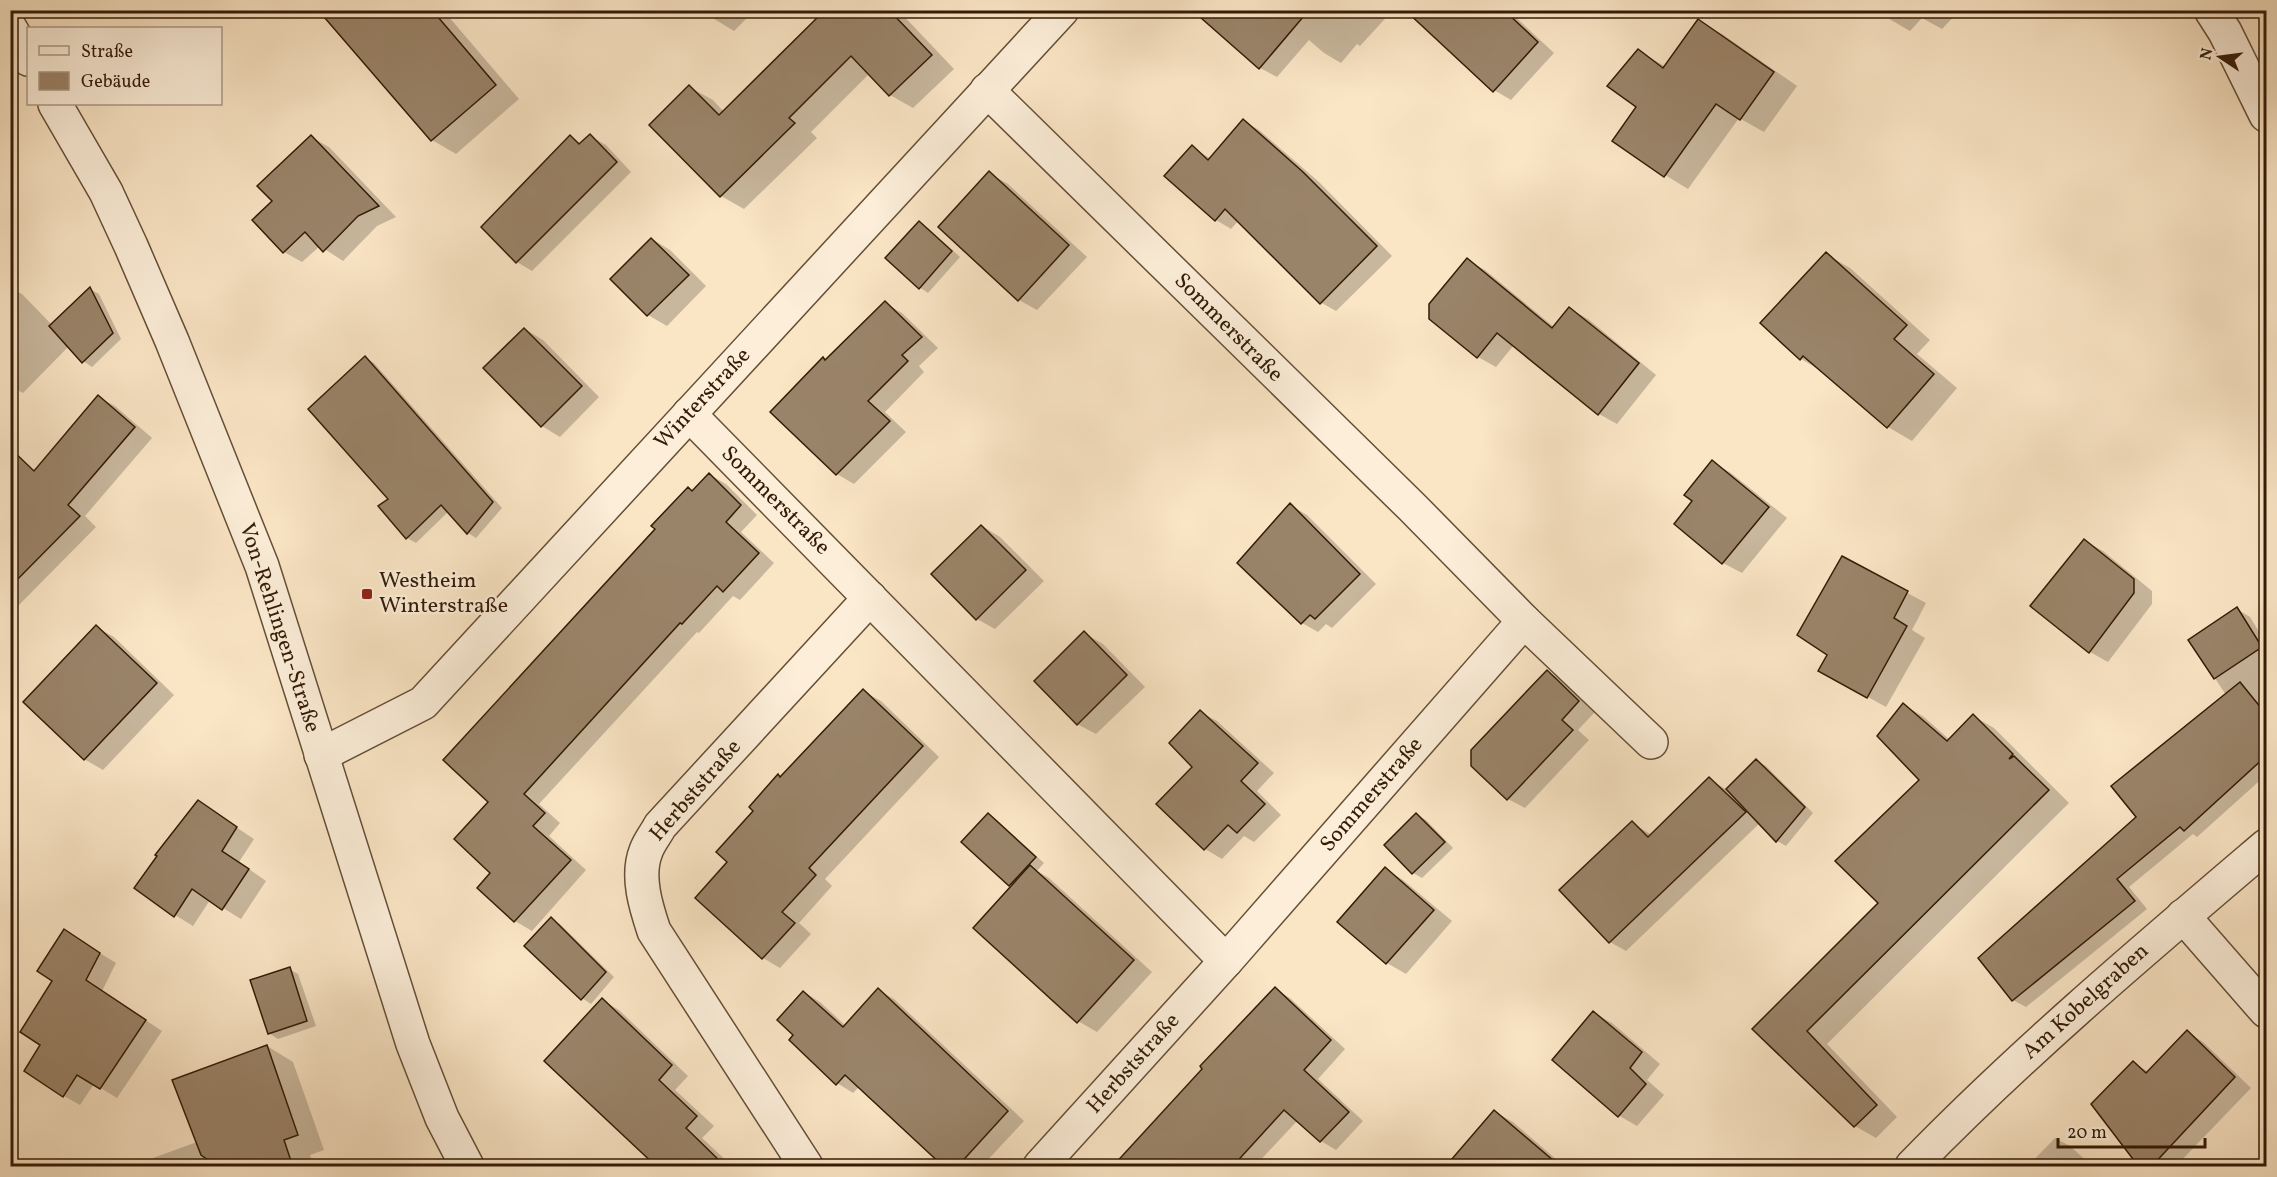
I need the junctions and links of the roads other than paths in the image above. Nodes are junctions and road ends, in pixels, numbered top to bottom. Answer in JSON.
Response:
{"nodes":[{"id":1,"x":1062,"y":10,"type":"edge"},
{"id":2,"x":2211,"y":10,"type":"edge"},
{"id":3,"x":10,"y":28,"type":"edge"},
{"id":4,"x":27,"y":56,"type":"edge"},
{"id":5,"x":987,"y":90,"type":"junction"},
{"id":6,"x":56,"y":105,"type":"edge"},
{"id":7,"x":2266,"y":115,"type":"edge"},
{"id":8,"x":688,"y":414,"type":"junction"},
{"id":9,"x":870,"y":598,"type":"junction"},
{"id":10,"x":1524,"y":621,"type":"junction"},
{"id":11,"x":1651,"y":742,"type":"dead end"},
{"id":12,"x":321,"y":755,"type":"junction"},
{"id":13,"x":2266,"y":846,"type":"edge"},
{"id":14,"x":2183,"y":916,"type":"junction"},
{"id":15,"x":1227,"y":960,"type":"junction"},
{"id":16,"x":2266,"y":1011,"type":"edge"},
{"id":17,"x":467,"y":1167,"type":"edge"},
{"id":18,"x":806,"y":1167,"type":"edge"},
{"id":19,"x":1040,"y":1167,"type":"edge"},
{"id":20,"x":1912,"y":1167,"type":"edge"}],
"edges":[{"from":1,"to":5,"type":"street","name":"Winterstraße"},
{"from":2,"to":7,"type":"street"},
{"from":3,"to":4,"type":"street"},
{"from":5,"to":8,"type":"street","name":"Winterstraße"},
{"from":5,"to":10,"type":"street","name":"Sommerstraße"},
{"from":6,"to":12,"type":"street","name":"Von-Rehlingen-Straße"},
{"from":8,"to":9,"type":"street","name":"Sommerstraße"},
{"from":8,"to":12,"type":"street","name":"Winterstraße"},
{"from":9,"to":15,"type":"street","name":"Sommerstraße"},
{"from":9,"to":18,"type":"street","name":"Herbststraße"},
{"from":10,"to":11,"type":"street"},
{"from":10,"to":15,"type":"street","name":"Sommerstraße"},
{"from":12,"to":17,"type":"street","name":"Von-Rehlingen-Straße"},
{"from":13,"to":14,"type":"street","name":"Am Kobelgraben"},
{"from":14,"to":16,"type":"street"},
{"from":14,"to":20,"type":"street","name":"Am Kobelgraben"},
{"from":15,"to":19,"type":"street","name":"Herbststraße"}]}
